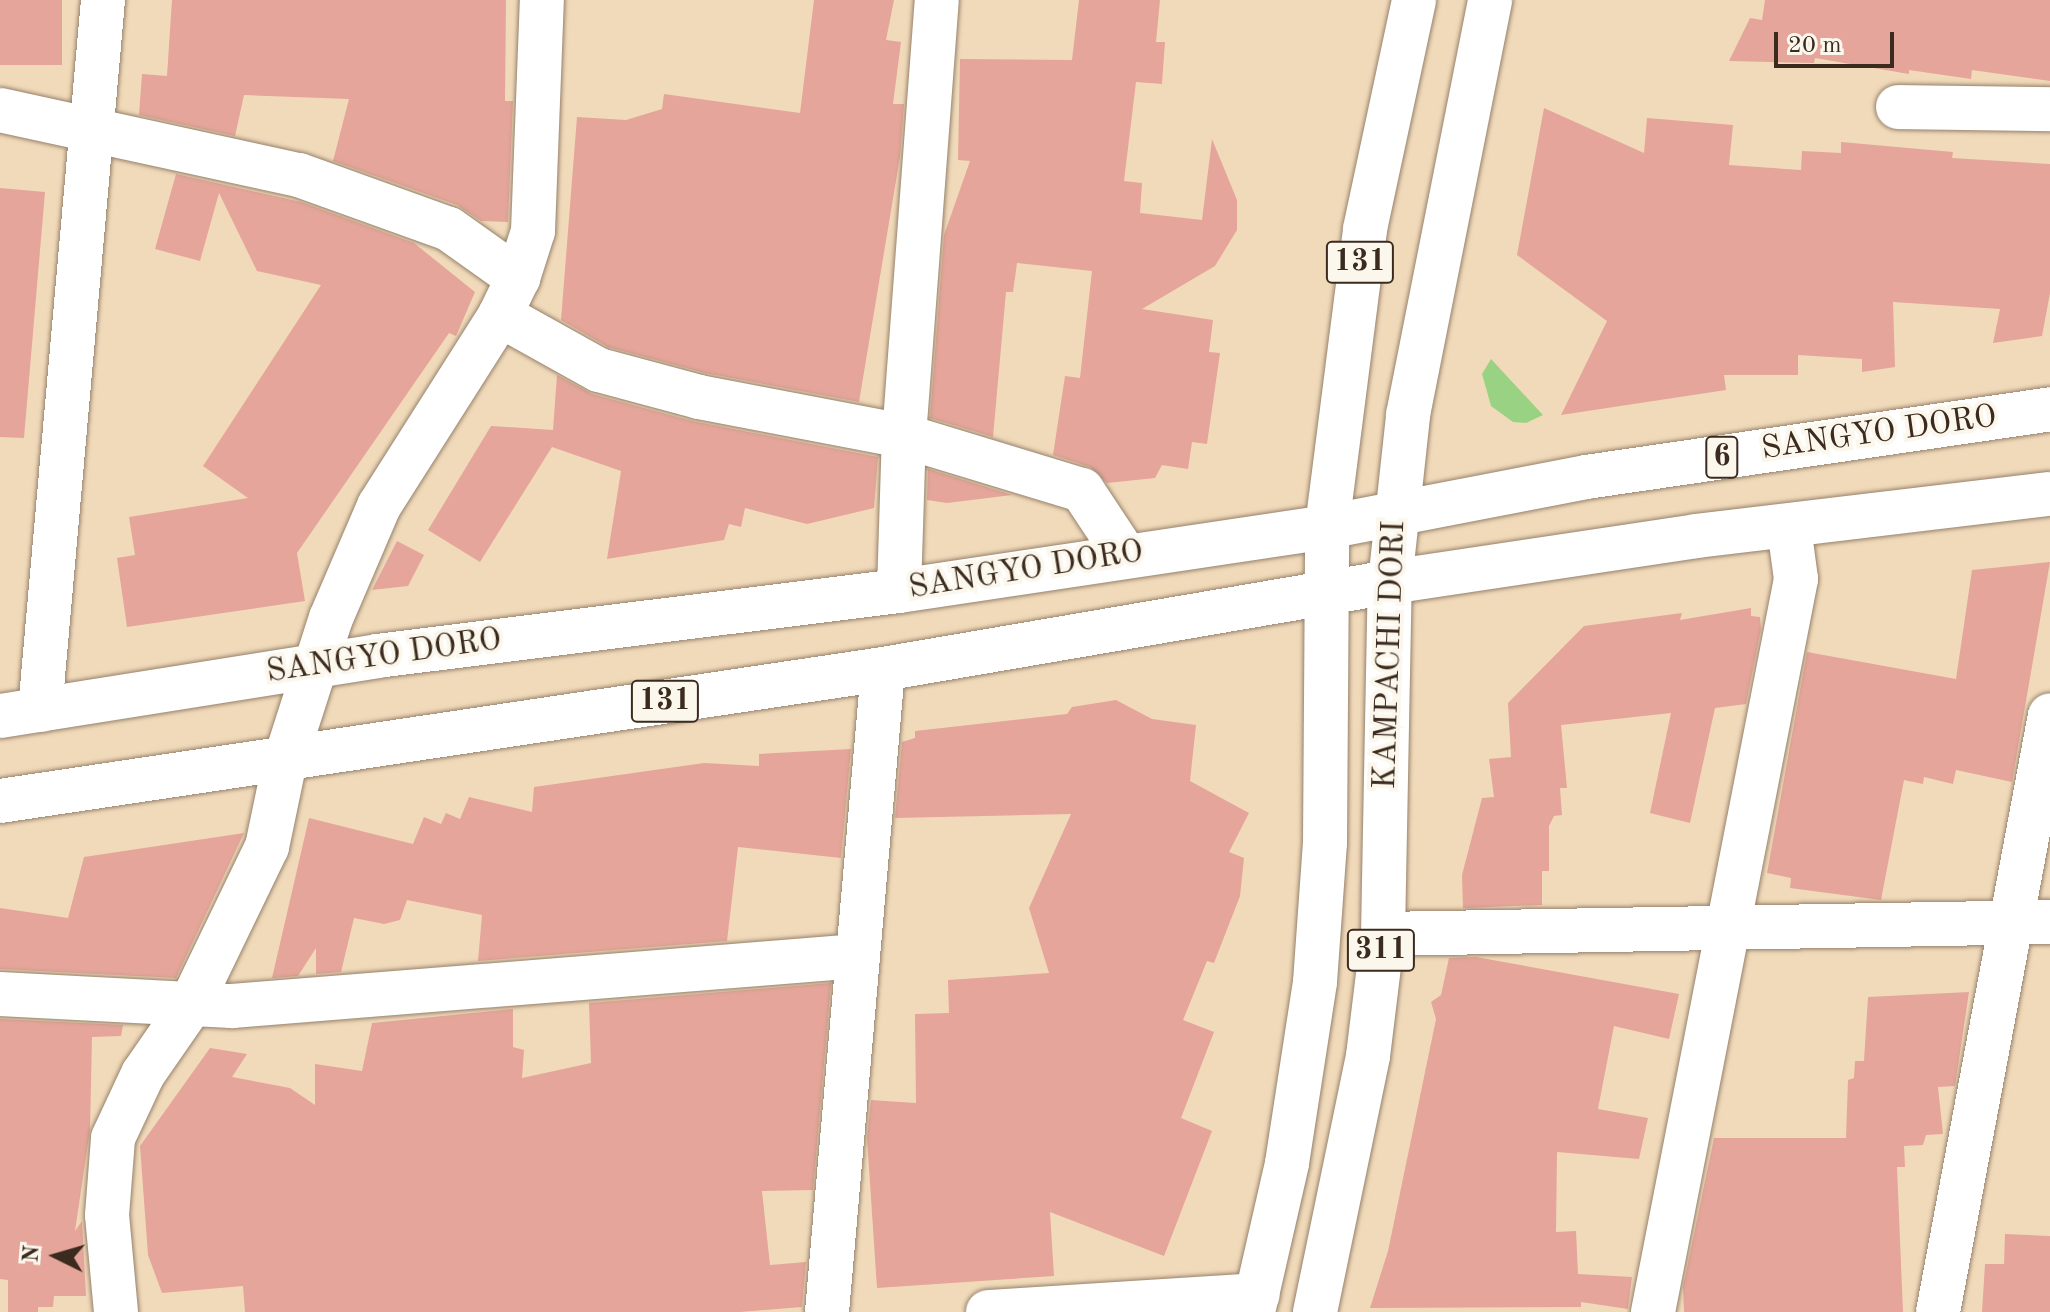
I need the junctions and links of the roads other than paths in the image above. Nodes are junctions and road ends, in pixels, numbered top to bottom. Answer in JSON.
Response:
{"nodes":[{"id":1,"x":103,"y":0,"type":"edge"},
{"id":2,"x":542,"y":0,"type":"edge"},
{"id":3,"x":937,"y":0,"type":"edge"},
{"id":4,"x":1414,"y":0,"type":"edge"},
{"id":5,"x":1490,"y":0,"type":"edge"},
{"id":6,"x":1898,"y":107,"type":"dead end"},
{"id":7,"x":2050,"y":109,"type":"edge"},
{"id":8,"x":0,"y":110,"type":"edge"},
{"id":9,"x":91,"y":128,"type":"junction"},
{"id":10,"x":509,"y":296,"type":"junction"},
{"id":11,"x":2050,"y":409,"type":"edge"},
{"id":12,"x":904,"y":436,"type":"junction"},
{"id":13,"x":2050,"y":494,"type":"edge"},
{"id":14,"x":1395,"y":513,"type":"junction"},
{"id":15,"x":1327,"y":527,"type":"junction"},
{"id":16,"x":1789,"y":527,"type":"junction"},
{"id":17,"x":1125,"y":555,"type":"junction"},
{"id":18,"x":1390,"y":582,"type":"junction"},
{"id":19,"x":899,"y":591,"type":"junction"},
{"id":20,"x":1328,"y":594,"type":"junction"},
{"id":21,"x":319,"y":664,"type":"junction"},
{"id":22,"x":883,"y":669,"type":"junction"},
{"id":23,"x":20,"y":713,"type":"edge"},
{"id":24,"x":2050,"y":715,"type":"edge"},
{"id":25,"x":285,"y":761,"type":"junction"},
{"id":26,"x":0,"y":801,"type":"edge"},
{"id":27,"x":2030,"y":922,"type":"edge"},
{"id":28,"x":1729,"y":927,"type":"junction"},
{"id":29,"x":1383,"y":934,"type":"junction"},
{"id":30,"x":858,"y":956,"type":"junction"},
{"id":31,"x":0,"y":994,"type":"edge"},
{"id":32,"x":190,"y":1006,"type":"junction"},
{"id":33,"x":1255,"y":1304,"type":"edge"},
{"id":34,"x":116,"y":1312,"type":"edge"},
{"id":35,"x":827,"y":1312,"type":"edge"},
{"id":36,"x":988,"y":1312,"type":"edge"},
{"id":37,"x":1315,"y":1312,"type":"edge"},
{"id":38,"x":1653,"y":1312,"type":"edge"},
{"id":39,"x":1938,"y":1312,"type":"edge"}],
"edges":[{"from":1,"to":9,"type":"main road"},
{"from":2,"to":10,"type":"main road"},
{"from":3,"to":12,"type":"main road"},
{"from":4,"to":15,"type":"main road","name":"KAMPACHI DORI","number":"131"},
{"from":5,"to":14,"type":"main road","name":"KAMPACHI DORI","number":"131"},
{"from":6,"to":7,"type":"main road"},
{"from":8,"to":9,"type":"main road"},
{"from":9,"to":10,"type":"main road"},
{"from":9,"to":23,"type":"main road"},
{"from":10,"to":12,"type":"main road"},
{"from":10,"to":21,"type":"main road"},
{"from":11,"to":14,"type":"main road","name":"SANGYO DORO","number":"6"},
{"from":12,"to":17,"type":"main road"},
{"from":12,"to":19,"type":"main road"},
{"from":13,"to":16,"type":"main road"},
{"from":14,"to":15,"type":"main road","name":"SANGYO DORO","number":"6"},
{"from":14,"to":18,"type":"main road","name":"KAMPACHI DORI","number":"131"},
{"from":15,"to":17,"type":"main road","name":"SANGYO DORO"},
{"from":15,"to":20,"type":"main road","name":"KAMPACHI DORI","number":"311"},
{"from":16,"to":18,"type":"main road"},
{"from":16,"to":28,"type":"main road"},
{"from":17,"to":19,"type":"main road","name":"SANGYO DORO"},
{"from":18,"to":20,"type":"main road","number":"131"},
{"from":18,"to":29,"type":"main road","name":"KAMPACHI DORI","number":"311"},
{"from":19,"to":21,"type":"main road","name":"SANGYO DORO"},
{"from":20,"to":22,"type":"main road","number":"131"},
{"from":20,"to":33,"type":"main road","name":"KAMPACHI DORI","number":"311"},
{"from":21,"to":23,"type":"main road","name":"SANGYO DORO"},
{"from":21,"to":25,"type":"main road"},
{"from":22,"to":25,"type":"main road","number":"131"},
{"from":22,"to":30,"type":"main road"},
{"from":24,"to":27,"type":"main road"},
{"from":25,"to":26,"type":"main road","number":"131"},
{"from":25,"to":32,"type":"main road"},
{"from":27,"to":28,"type":"main road"},
{"from":27,"to":39,"type":"main road"},
{"from":28,"to":29,"type":"main road"},
{"from":28,"to":38,"type":"main road"},
{"from":29,"to":37,"type":"main road","name":"KAMPACHI DORI","number":"311"},
{"from":30,"to":32,"type":"main road"},
{"from":30,"to":35,"type":"main road"},
{"from":31,"to":32,"type":"main road"},
{"from":32,"to":34,"type":"main road"},
{"from":33,"to":36,"type":"main road"}]}
